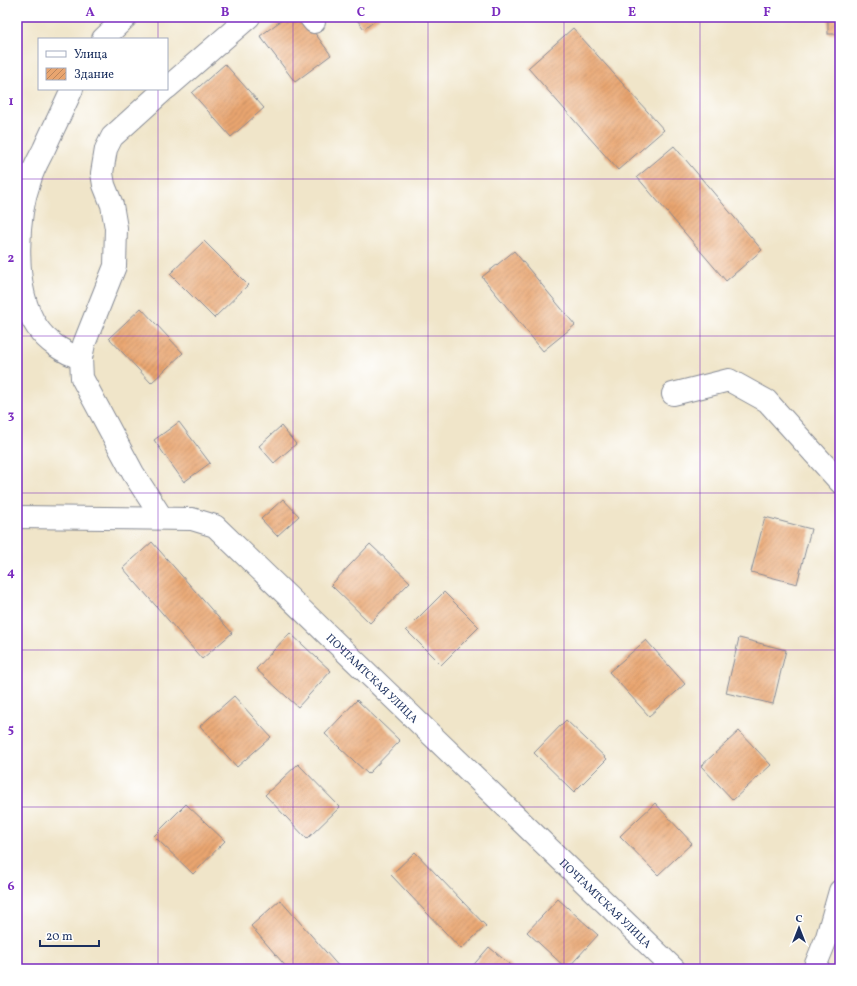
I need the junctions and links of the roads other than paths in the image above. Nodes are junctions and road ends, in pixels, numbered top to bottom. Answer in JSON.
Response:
{"nodes":[{"id":1,"x":126,"y":17,"type":"edge"},
{"id":2,"x":249,"y":17,"type":"edge"},
{"id":3,"x":104,"y":38,"type":"edge"},
{"id":4,"x":168,"y":86,"type":"edge"},
{"id":5,"x":72,"y":90,"type":"edge"},
{"id":6,"x":164,"y":90,"type":"edge"},
{"id":7,"x":81,"y":358,"type":"junction"},
{"id":8,"x":673,"y":394,"type":"dead end"},
{"id":9,"x":840,"y":482,"type":"edge"},
{"id":10,"x":17,"y":517,"type":"edge"},
{"id":11,"x":162,"y":518,"type":"junction"},
{"id":12,"x":840,"y":891,"type":"edge"},
{"id":13,"x":834,"y":942,"type":"edge"},
{"id":14,"x":674,"y":969,"type":"edge"},
{"id":15,"x":814,"y":969,"type":"edge"}],
"edges":[{"from":1,"to":3,"type":"street"},
{"from":2,"to":4,"type":"street"},
{"from":5,"to":7,"type":"street"},
{"from":6,"to":7,"type":"street"},
{"from":7,"to":11,"type":"street"},
{"from":8,"to":9,"type":"street"},
{"from":10,"to":11,"type":"street","name":"ПОЧТАМТСКАЯ УЛИЦА"},
{"from":11,"to":14,"type":"street","name":"ПОЧТАМТСКАЯ УЛИЦА"},
{"from":12,"to":13,"type":"street"},
{"from":13,"to":15,"type":"street"}]}
